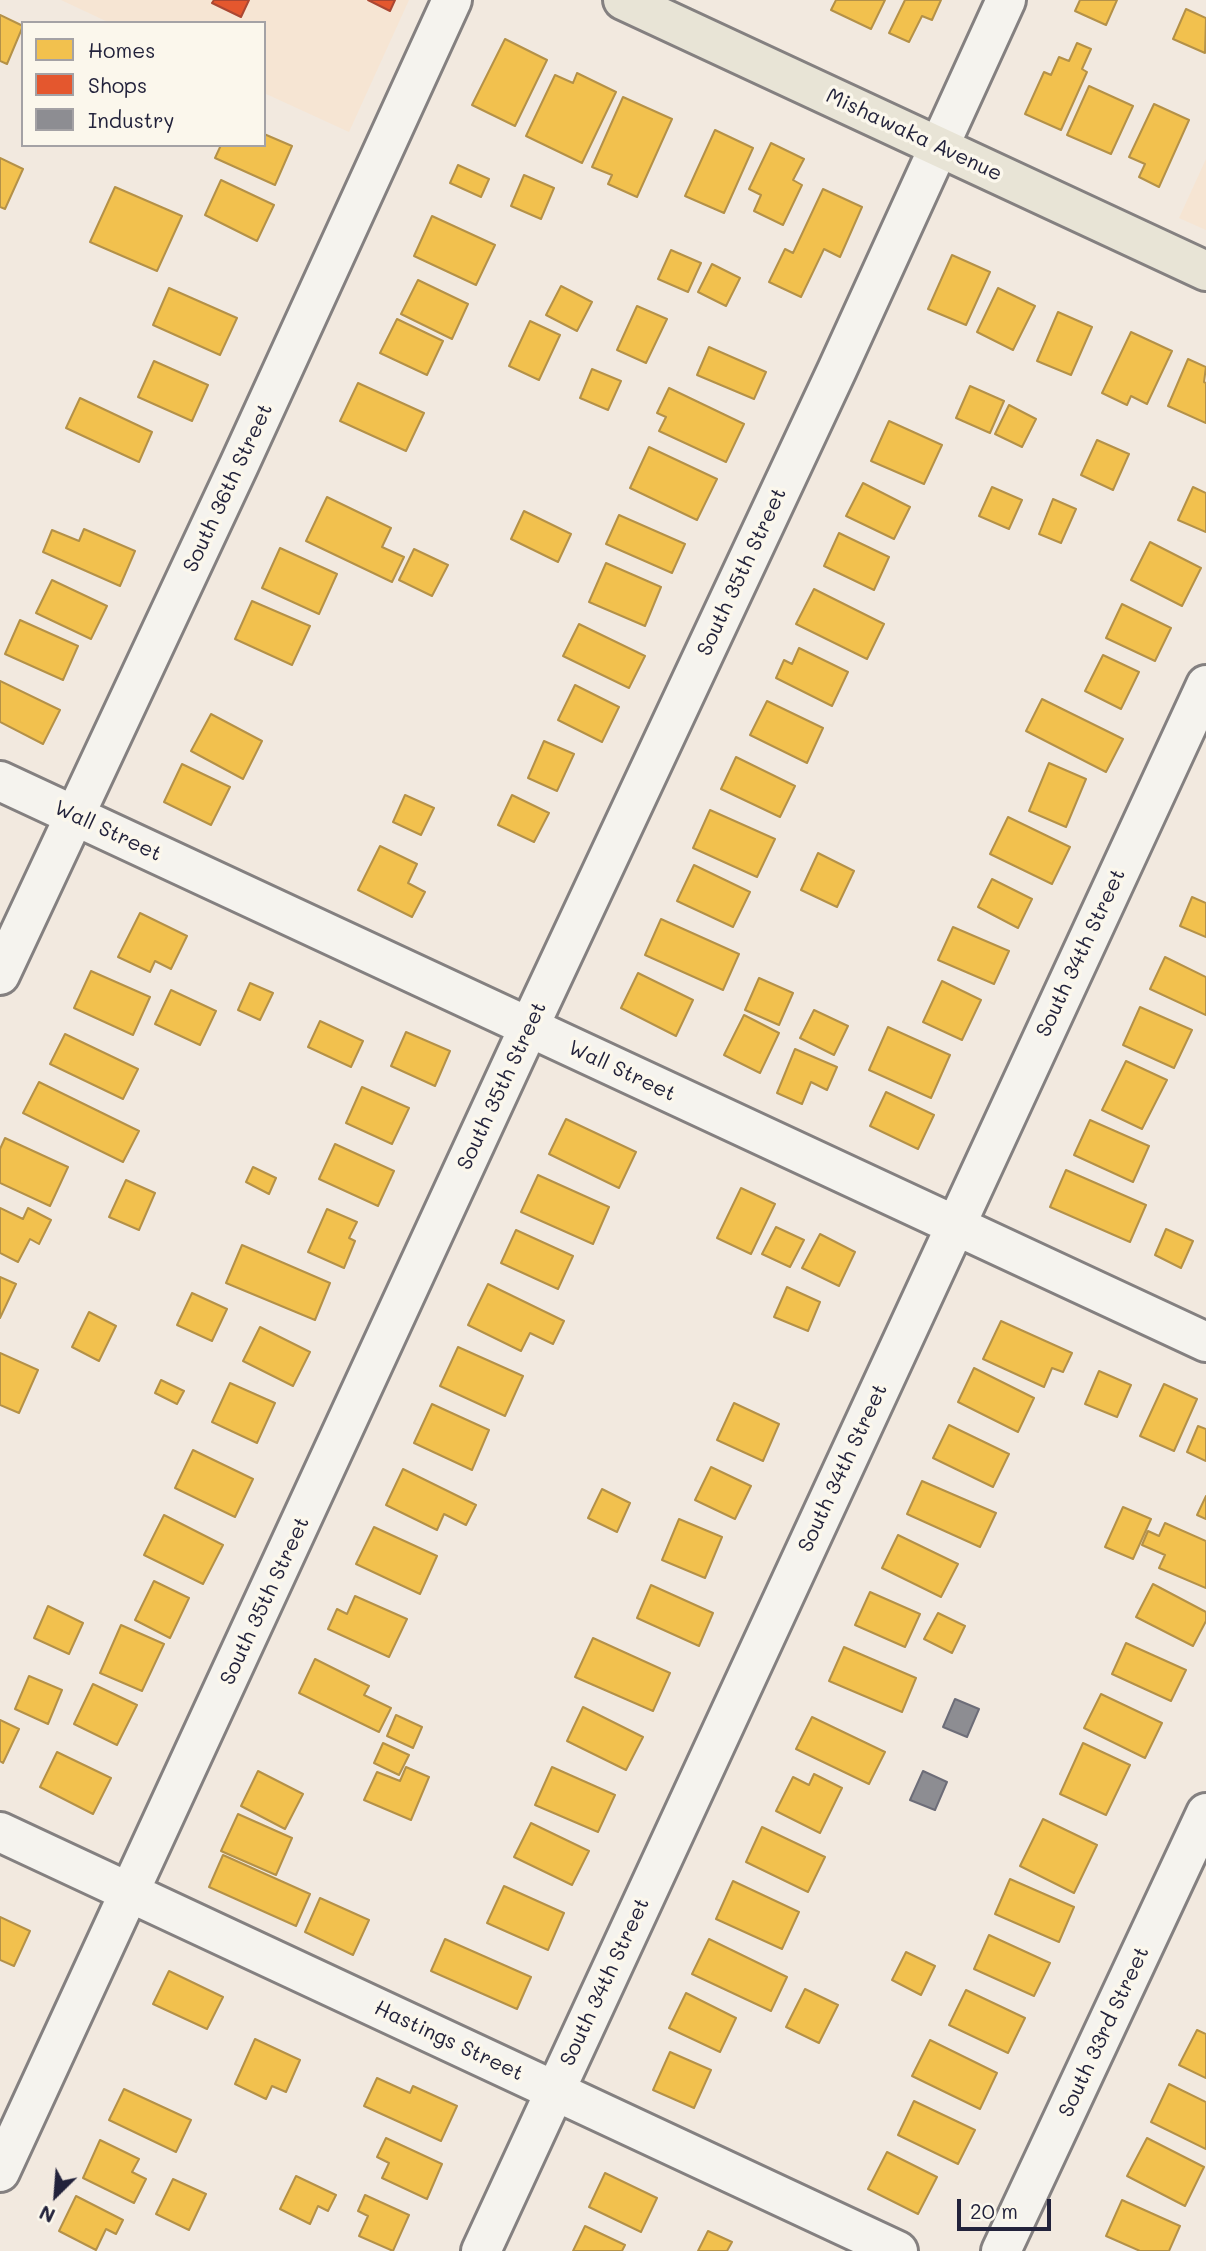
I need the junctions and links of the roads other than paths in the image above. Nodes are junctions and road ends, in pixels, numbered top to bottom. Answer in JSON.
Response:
{"nodes":[{"id":1,"x":452,"y":0,"type":"edge"},
{"id":2,"x":623,"y":0,"type":"edge"},
{"id":3,"x":1006,"y":0,"type":"edge"},
{"id":4,"x":939,"y":147,"type":"junction"},
{"id":5,"x":1206,"y":271,"type":"edge"},
{"id":6,"x":1206,"y":685,"type":"edge"},
{"id":7,"x":0,"y":781,"type":"edge"},
{"id":8,"x":74,"y":815,"type":"junction"},
{"id":9,"x":0,"y":975,"type":"edge"},
{"id":10,"x":529,"y":1027,"type":"junction"},
{"id":11,"x":955,"y":1227,"type":"junction"},
{"id":12,"x":1206,"y":1342,"type":"edge"},
{"id":13,"x":1206,"y":1813,"type":"edge"},
{"id":14,"x":0,"y":1832,"type":"edge"},
{"id":15,"x":130,"y":1892,"type":"junction"},
{"id":16,"x":554,"y":2090,"type":"junction"},
{"id":17,"x":0,"y":2172,"type":"edge"},
{"id":18,"x":481,"y":2251,"type":"edge"},
{"id":19,"x":898,"y":2251,"type":"edge"},
{"id":20,"x":1002,"y":2251,"type":"edge"}],
"edges":[{"from":1,"to":8,"type":"street","name":"South 36th Street"},
{"from":2,"to":4,"type":"main road","name":"Mishawaka Avenue"},
{"from":3,"to":4,"type":"street","name":"South 35th Street"},
{"from":4,"to":5,"type":"main road","name":"Mishawaka Avenue"},
{"from":4,"to":10,"type":"street","name":"South 35th Street"},
{"from":6,"to":11,"type":"street","name":"South 34th Street"},
{"from":7,"to":8,"type":"street","name":"Wall Street"},
{"from":8,"to":9,"type":"street","name":"South 36th Street"},
{"from":8,"to":10,"type":"street","name":"Wall Street"},
{"from":10,"to":11,"type":"street","name":"Wall Street"},
{"from":10,"to":15,"type":"street","name":"South 35th Street"},
{"from":11,"to":12,"type":"street","name":"Wall Street"},
{"from":11,"to":16,"type":"street","name":"South 34th Street"},
{"from":13,"to":20,"type":"street","name":"South 33rd Street"},
{"from":14,"to":15,"type":"street","name":"Hastings Street"},
{"from":15,"to":16,"type":"street","name":"Hastings Street"},
{"from":15,"to":17,"type":"street","name":"South 35th Street"},
{"from":16,"to":18,"type":"street","name":"South 34th Street"},
{"from":16,"to":19,"type":"street","name":"Hastings Street"}]}
